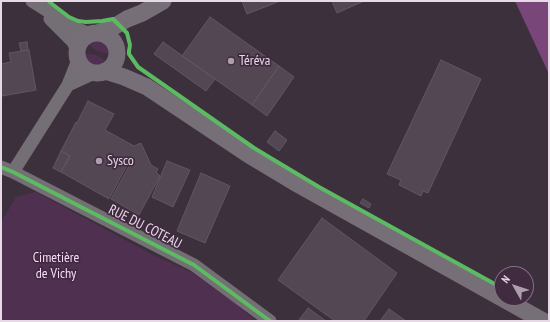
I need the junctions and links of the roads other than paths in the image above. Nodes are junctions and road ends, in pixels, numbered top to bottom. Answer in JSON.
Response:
{"nodes":[{"id":1,"x":32,"y":1,"type":"edge"},
{"id":2,"x":163,"y":1,"type":"edge"},
{"id":3,"x":142,"y":13,"type":"junction"},
{"id":4,"x":95,"y":33,"type":"junction"},
{"id":5,"x":117,"y":50,"type":"junction"},
{"id":6,"x":78,"y":55,"type":"junction"},
{"id":7,"x":100,"y":72,"type":"junction"},
{"id":8,"x":68,"y":85,"type":"junction"},
{"id":9,"x":147,"y":86,"type":"junction"},
{"id":10,"x":7,"y":169,"type":"edge"},
{"id":11,"x":270,"y":321,"type":"edge"},
{"id":12,"x":543,"y":321,"type":"edge"}],
"edges":[{"from":1,"to":4,"type":"street"},
{"from":1,"to":6,"type":"street"},
{"from":2,"to":3,"type":"main road"},
{"from":3,"to":4,"type":"main road"},
{"from":3,"to":5,"type":"main road"},
{"from":4,"to":5,"type":"main road"},
{"from":4,"to":6,"type":"main road"},
{"from":5,"to":7,"type":"main road"},
{"from":5,"to":9,"type":"main road"},
{"from":6,"to":7,"type":"main road"},
{"from":6,"to":8,"type":"street"},
{"from":7,"to":8,"type":"street"},
{"from":7,"to":9,"type":"main road"},
{"from":8,"to":10,"type":"street"},
{"from":9,"to":12,"type":"main road"},
{"from":10,"to":11,"type":"street","name":"RUE DU COTEAU"}]}
